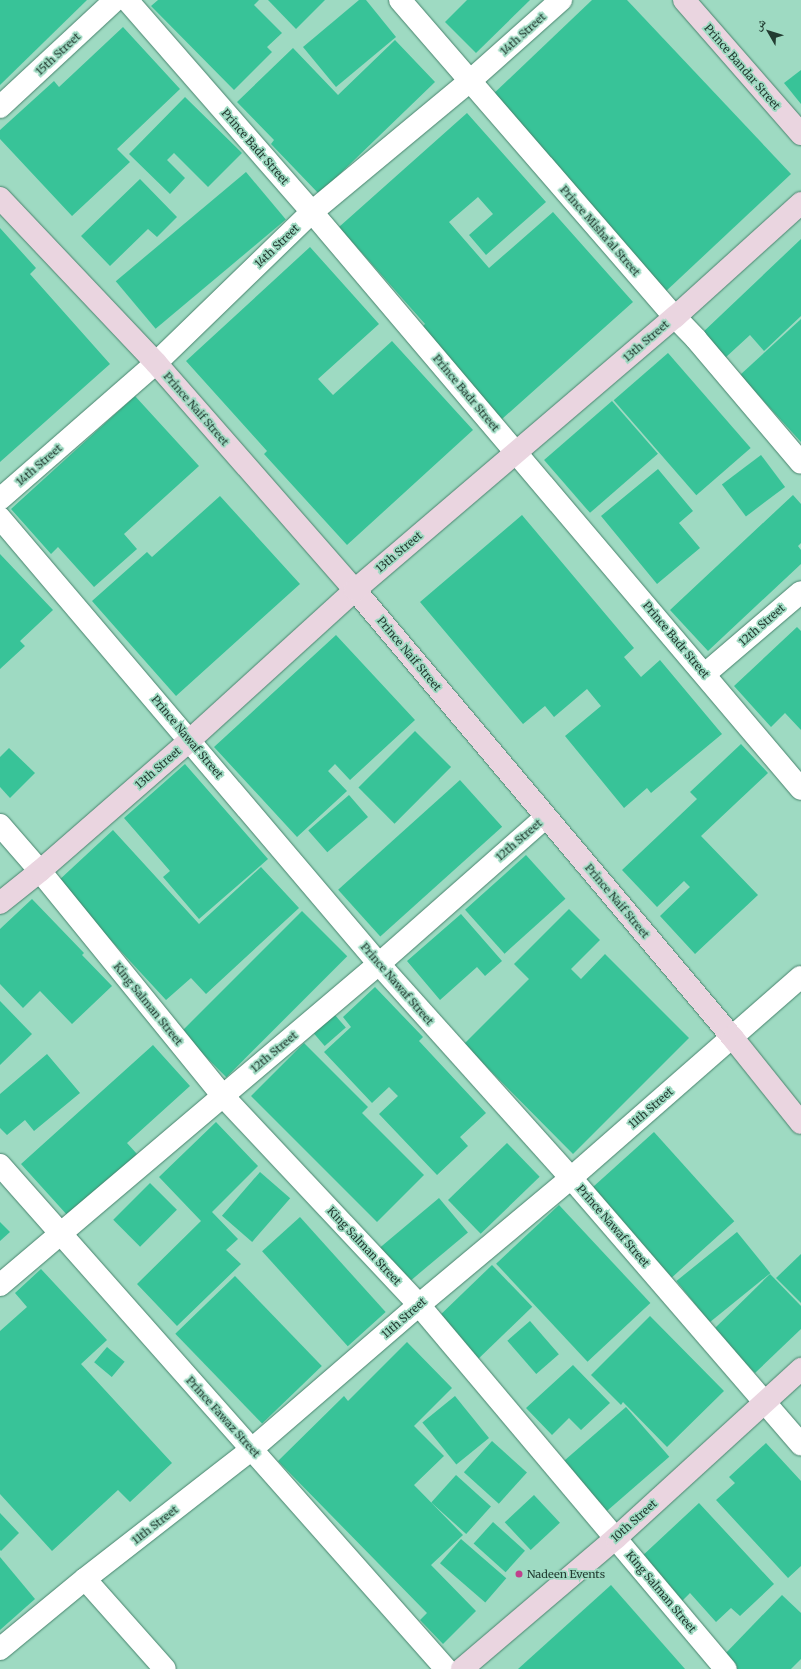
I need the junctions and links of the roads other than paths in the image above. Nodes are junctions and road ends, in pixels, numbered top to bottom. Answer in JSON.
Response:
{"nodes":[{"id":1,"x":115,"y":0,"type":"edge"},
{"id":2,"x":127,"y":0,"type":"edge"},
{"id":3,"x":400,"y":0,"type":"edge"},
{"id":4,"x":561,"y":0,"type":"edge"},
{"id":5,"x":684,"y":0,"type":"edge"},
{"id":6,"x":470,"y":81,"type":"junction"},
{"id":7,"x":0,"y":107,"type":"edge"},
{"id":8,"x":801,"y":134,"type":"edge"},
{"id":9,"x":0,"y":198,"type":"edge"},
{"id":10,"x":801,"y":203,"type":"edge"},
{"id":11,"x":312,"y":212,"type":"junction"},
{"id":12,"x":674,"y":317,"type":"junction"},
{"id":13,"x":156,"y":363,"type":"junction"},
{"id":14,"x":516,"y":453,"type":"junction"},
{"id":15,"x":801,"y":463,"type":"edge"},
{"id":16,"x":0,"y":499,"type":"edge"},
{"id":17,"x":0,"y":518,"type":"edge"},
{"id":18,"x":355,"y":590,"type":"junction"},
{"id":19,"x":801,"y":592,"type":"edge"},
{"id":20,"x":705,"y":674,"type":"junction"},
{"id":21,"x":190,"y":740,"type":"junction"},
{"id":22,"x":801,"y":789,"type":"edge"},
{"id":23,"x":546,"y":817,"type":"junction"},
{"id":24,"x":0,"y":825,"type":"edge"},
{"id":25,"x":40,"y":871,"type":"junction"},
{"id":26,"x":0,"y":903,"type":"edge"},
{"id":27,"x":379,"y":964,"type":"junction"},
{"id":28,"x":801,"y":977,"type":"edge"},
{"id":29,"x":732,"y":1037,"type":"junction"},
{"id":30,"x":222,"y":1095,"type":"junction"},
{"id":31,"x":801,"y":1123,"type":"edge"},
{"id":32,"x":0,"y":1165,"type":"edge"},
{"id":33,"x":571,"y":1178,"type":"junction"},
{"id":34,"x":60,"y":1234,"type":"junction"},
{"id":35,"x":0,"y":1285,"type":"edge"},
{"id":36,"x":419,"y":1305,"type":"junction"},
{"id":37,"x":801,"y":1369,"type":"edge"},
{"id":38,"x":765,"y":1402,"type":"junction"},
{"id":39,"x":801,"y":1444,"type":"edge"},
{"id":40,"x":252,"y":1449,"type":"junction"},
{"id":41,"x":616,"y":1538,"type":"junction"},
{"id":42,"x":85,"y":1579,"type":"junction"},
{"id":43,"x":0,"y":1649,"type":"edge"},
{"id":44,"x":164,"y":1669,"type":"edge"},
{"id":45,"x":446,"y":1669,"type":"edge"},
{"id":46,"x":462,"y":1669,"type":"edge"},
{"id":47,"x":726,"y":1669,"type":"edge"}],
"edges":[{"from":1,"to":7,"type":"street","name":"15th Street"},
{"from":2,"to":11,"type":"street","name":"Prince Badr Street"},
{"from":3,"to":6,"type":"street","name":"Prince Misha'al Street"},
{"from":4,"to":6,"type":"street","name":"14th Street"},
{"from":5,"to":8,"type":"street","name":"Prince Bandar Street"},
{"from":6,"to":11,"type":"street","name":"14th Street"},
{"from":6,"to":12,"type":"street","name":"Prince Misha'al Street"},
{"from":9,"to":13,"type":"street","name":"Prince Naif Street"},
{"from":10,"to":12,"type":"street","name":"13th Street"},
{"from":11,"to":13,"type":"street","name":"14th Street"},
{"from":11,"to":14,"type":"street","name":"Prince Badr Street"},
{"from":12,"to":14,"type":"street","name":"13th Street"},
{"from":12,"to":15,"type":"street","name":"Prince Misha'al Street"},
{"from":13,"to":16,"type":"street","name":"14th Street"},
{"from":13,"to":18,"type":"street","name":"Prince Naif Street"},
{"from":14,"to":18,"type":"street","name":"13th Street"},
{"from":14,"to":20,"type":"street","name":"Prince Badr Street"},
{"from":17,"to":21,"type":"street","name":"Prince Nawaf Street"},
{"from":18,"to":21,"type":"street","name":"13th Street"},
{"from":18,"to":23,"type":"street","name":"Prince Naif Street"},
{"from":19,"to":20,"type":"street","name":"12th Street"},
{"from":20,"to":22,"type":"street","name":"Prince Badr Street"},
{"from":21,"to":25,"type":"street","name":"13th Street"},
{"from":21,"to":27,"type":"street","name":"Prince Nawaf Street"},
{"from":23,"to":27,"type":"street","name":"12th Street"},
{"from":23,"to":29,"type":"street","name":"Prince Naif Street"},
{"from":24,"to":25,"type":"street","name":"King Salman Street"},
{"from":25,"to":26,"type":"street","name":"13th Street"},
{"from":25,"to":30,"type":"street","name":"King Salman Street"},
{"from":27,"to":30,"type":"street","name":"12th Street"},
{"from":27,"to":33,"type":"street","name":"Prince Nawaf Street"},
{"from":28,"to":29,"type":"street","name":"11th Street"},
{"from":29,"to":31,"type":"street","name":"Prince Naif Street"},
{"from":29,"to":33,"type":"street","name":"11th Street"},
{"from":30,"to":34,"type":"street","name":"12th Street"},
{"from":30,"to":36,"type":"street","name":"King Salman Street"},
{"from":32,"to":34,"type":"street","name":"Prince Fawaz Street"},
{"from":33,"to":36,"type":"street","name":"11th Street"},
{"from":33,"to":38,"type":"street","name":"Prince Nawaf Street"},
{"from":34,"to":35,"type":"street","name":"12th Street"},
{"from":34,"to":40,"type":"street","name":"Prince Fawaz Street"},
{"from":36,"to":40,"type":"street","name":"11th Street"},
{"from":36,"to":41,"type":"street","name":"King Salman Street"},
{"from":37,"to":38,"type":"street","name":"10th Street"},
{"from":38,"to":39,"type":"street","name":"Prince Nawaf Street"},
{"from":38,"to":41,"type":"street","name":"10th Street"},
{"from":40,"to":42,"type":"street","name":"11th Street"},
{"from":40,"to":45,"type":"street","name":"Prince Fawaz Street"},
{"from":41,"to":46,"type":"street","name":"10th Street"},
{"from":41,"to":47,"type":"street","name":"King Salman Street"},
{"from":42,"to":43,"type":"street","name":"11th Street"},
{"from":42,"to":44,"type":"street"}]}
